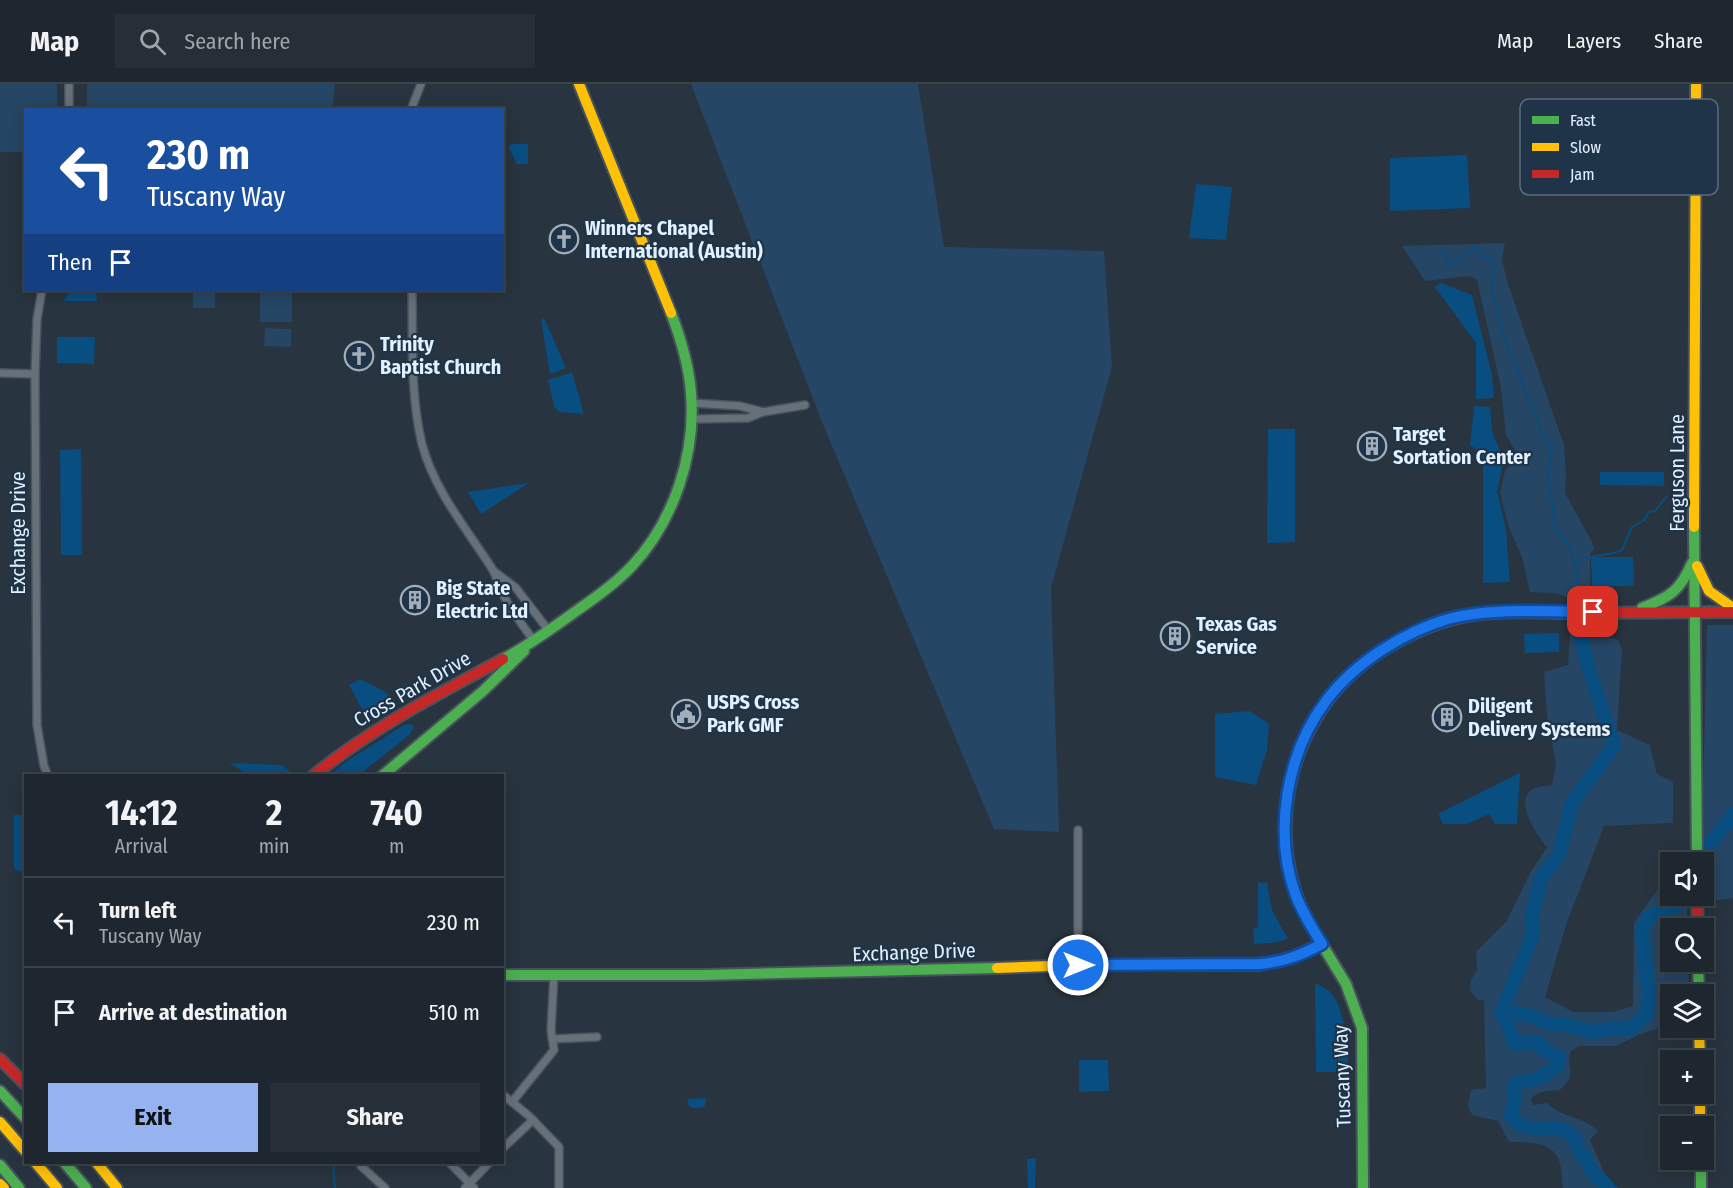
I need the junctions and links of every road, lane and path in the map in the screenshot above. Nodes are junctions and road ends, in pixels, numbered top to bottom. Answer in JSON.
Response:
{"nodes":[{"id":1,"x":69,"y":84,"type":"edge"},
{"id":2,"x":421,"y":84,"type":"edge"},
{"id":3,"x":579,"y":84,"type":"edge"},
{"id":4,"x":1696,"y":84,"type":"edge"},
{"id":5,"x":1696,"y":99,"type":"edge"},
{"id":6,"x":69,"y":108,"type":"edge"},
{"id":7,"x":412,"y":108,"type":"edge"},
{"id":8,"x":1696,"y":195,"type":"edge"},
{"id":9,"x":42,"y":291,"type":"edge"},
{"id":10,"x":412,"y":291,"type":"edge"},
{"id":11,"x":0,"y":373,"type":"edge"},
{"id":12,"x":35,"y":374,"type":"junction"},
{"id":13,"x":692,"y":403,"type":"junction"},
{"id":14,"x":805,"y":405,"type":"dead end"},
{"id":15,"x":763,"y":412,"type":"junction"},
{"id":16,"x":692,"y":419,"type":"junction"},
{"id":17,"x":1694,"y":557,"type":"junction"},
{"id":18,"x":493,"y":570,"type":"junction"},
{"id":19,"x":1733,"y":610,"type":"edge"},
{"id":20,"x":1634,"y":611,"type":"junction"},
{"id":21,"x":1694,"y":611,"type":"junction"},
{"id":22,"x":549,"y":631,"type":"junction"},
{"id":23,"x":534,"y":641,"type":"junction"},
{"id":24,"x":47,"y":774,"type":"edge"},
{"id":25,"x":315,"y":774,"type":"edge"},
{"id":26,"x":384,"y":774,"type":"edge"},
{"id":27,"x":1078,"y":830,"type":"dead end"},
{"id":28,"x":1697,"y":852,"type":"edge"},
{"id":29,"x":1322,"y":944,"type":"junction"},
{"id":30,"x":1078,"y":965,"type":"junction"},
{"id":31,"x":504,"y":975,"type":"edge"},
{"id":32,"x":554,"y":975,"type":"junction"},
{"id":33,"x":597,"y":1037,"type":"dead end"},
{"id":34,"x":552,"y":1040,"type":"junction"},
{"id":35,"x":0,"y":1059,"type":"edge"},
{"id":36,"x":24,"y":1083,"type":"edge"},
{"id":37,"x":0,"y":1090,"type":"edge"},
{"id":38,"x":504,"y":1096,"type":"edge"},
{"id":39,"x":512,"y":1102,"type":"junction"},
{"id":40,"x":24,"y":1117,"type":"edge"},
{"id":41,"x":533,"y":1120,"type":"junction"},
{"id":42,"x":0,"y":1122,"type":"edge"},
{"id":43,"x":504,"y":1147,"type":"edge"},
{"id":44,"x":24,"y":1150,"type":"edge"},
{"id":45,"x":37,"y":1164,"type":"edge"},
{"id":46,"x":66,"y":1164,"type":"edge"},
{"id":47,"x":98,"y":1164,"type":"edge"},
{"id":48,"x":362,"y":1164,"type":"edge"},
{"id":49,"x":451,"y":1164,"type":"edge"},
{"id":50,"x":487,"y":1164,"type":"edge"},
{"id":51,"x":0,"y":1165,"type":"edge"},
{"id":52,"x":1701,"y":1170,"type":"edge"},
{"id":53,"x":0,"y":1184,"type":"edge"},
{"id":54,"x":470,"y":1186,"type":"edge"},
{"id":55,"x":4,"y":1188,"type":"edge"},
{"id":56,"x":19,"y":1188,"type":"edge"},
{"id":57,"x":57,"y":1188,"type":"edge"},
{"id":58,"x":86,"y":1188,"type":"edge"},
{"id":59,"x":117,"y":1188,"type":"edge"},
{"id":60,"x":385,"y":1188,"type":"edge"},
{"id":61,"x":559,"y":1188,"type":"edge"},
{"id":62,"x":1363,"y":1188,"type":"edge"},
{"id":63,"x":1701,"y":1188,"type":"edge"}],
"edges":[{"from":1,"to":6,"type":"street"},
{"from":2,"to":7,"type":"street"},
{"from":3,"to":13,"type":"main road","name":"Cross Park Drive"},
{"from":4,"to":5,"type":"main road","name":"Ferguson Lane"},
{"from":8,"to":17,"type":"main road","name":"Ferguson Lane"},
{"from":9,"to":12,"type":"street","name":"Exchange Drive"},
{"from":10,"to":18,"type":"street"},
{"from":11,"to":12,"type":"street"},
{"from":12,"to":24,"type":"street","name":"Exchange Drive"},
{"from":13,"to":15,"type":"street"},
{"from":13,"to":16,"type":"main road","name":"Cross Park Drive"},
{"from":14,"to":15,"type":"street"},
{"from":15,"to":16,"type":"street"},
{"from":16,"to":22,"type":"main road","name":"Cross Park Drive"},
{"from":17,"to":19,"type":"main road"},
{"from":17,"to":20,"type":"main road"},
{"from":17,"to":21,"type":"main road","name":"Ferguson Lane"},
{"from":18,"to":22,"type":"street"},
{"from":18,"to":23,"type":"street"},
{"from":19,"to":21,"type":"main road","name":"Tuscany Way"},
{"from":20,"to":21,"type":"main road","name":"Tuscany Way"},
{"from":20,"to":29,"type":"main road","name":"Tuscany Way"},
{"from":21,"to":28,"type":"main road","name":"Ferguson Lane"},
{"from":22,"to":23,"type":"main road","name":"Cross Park Drive"},
{"from":23,"to":25,"type":"main road","name":"Cross Park Drive"},
{"from":23,"to":26,"type":"main road","name":"Cross Park Drive"},
{"from":27,"to":30,"type":"street"},
{"from":29,"to":30,"type":"main road","name":"Exchange Drive"},
{"from":29,"to":62,"type":"main road","name":"Tuscany Way"},
{"from":30,"to":32,"type":"main road","name":"Exchange Drive"},
{"from":31,"to":32,"type":"main road","name":"Exchange Drive"},
{"from":32,"to":34,"type":"street"},
{"from":33,"to":34,"type":"street"},
{"from":34,"to":39,"type":"street"},
{"from":35,"to":36,"type":"main road"},
{"from":37,"to":40,"type":"main road"},
{"from":38,"to":39,"type":"street"},
{"from":39,"to":41,"type":"street"},
{"from":41,"to":43,"type":"street"},
{"from":41,"to":61,"type":"street"},
{"from":42,"to":44,"type":"main road"},
{"from":45,"to":57,"type":"main road"},
{"from":46,"to":58,"type":"main road"},
{"from":47,"to":59,"type":"main road"},
{"from":48,"to":60,"type":"street"},
{"from":49,"to":54,"type":"street"},
{"from":50,"to":54,"type":"street"},
{"from":51,"to":56,"type":"main road"},
{"from":52,"to":63,"type":"main road"},
{"from":53,"to":55,"type":"main road"}]}
